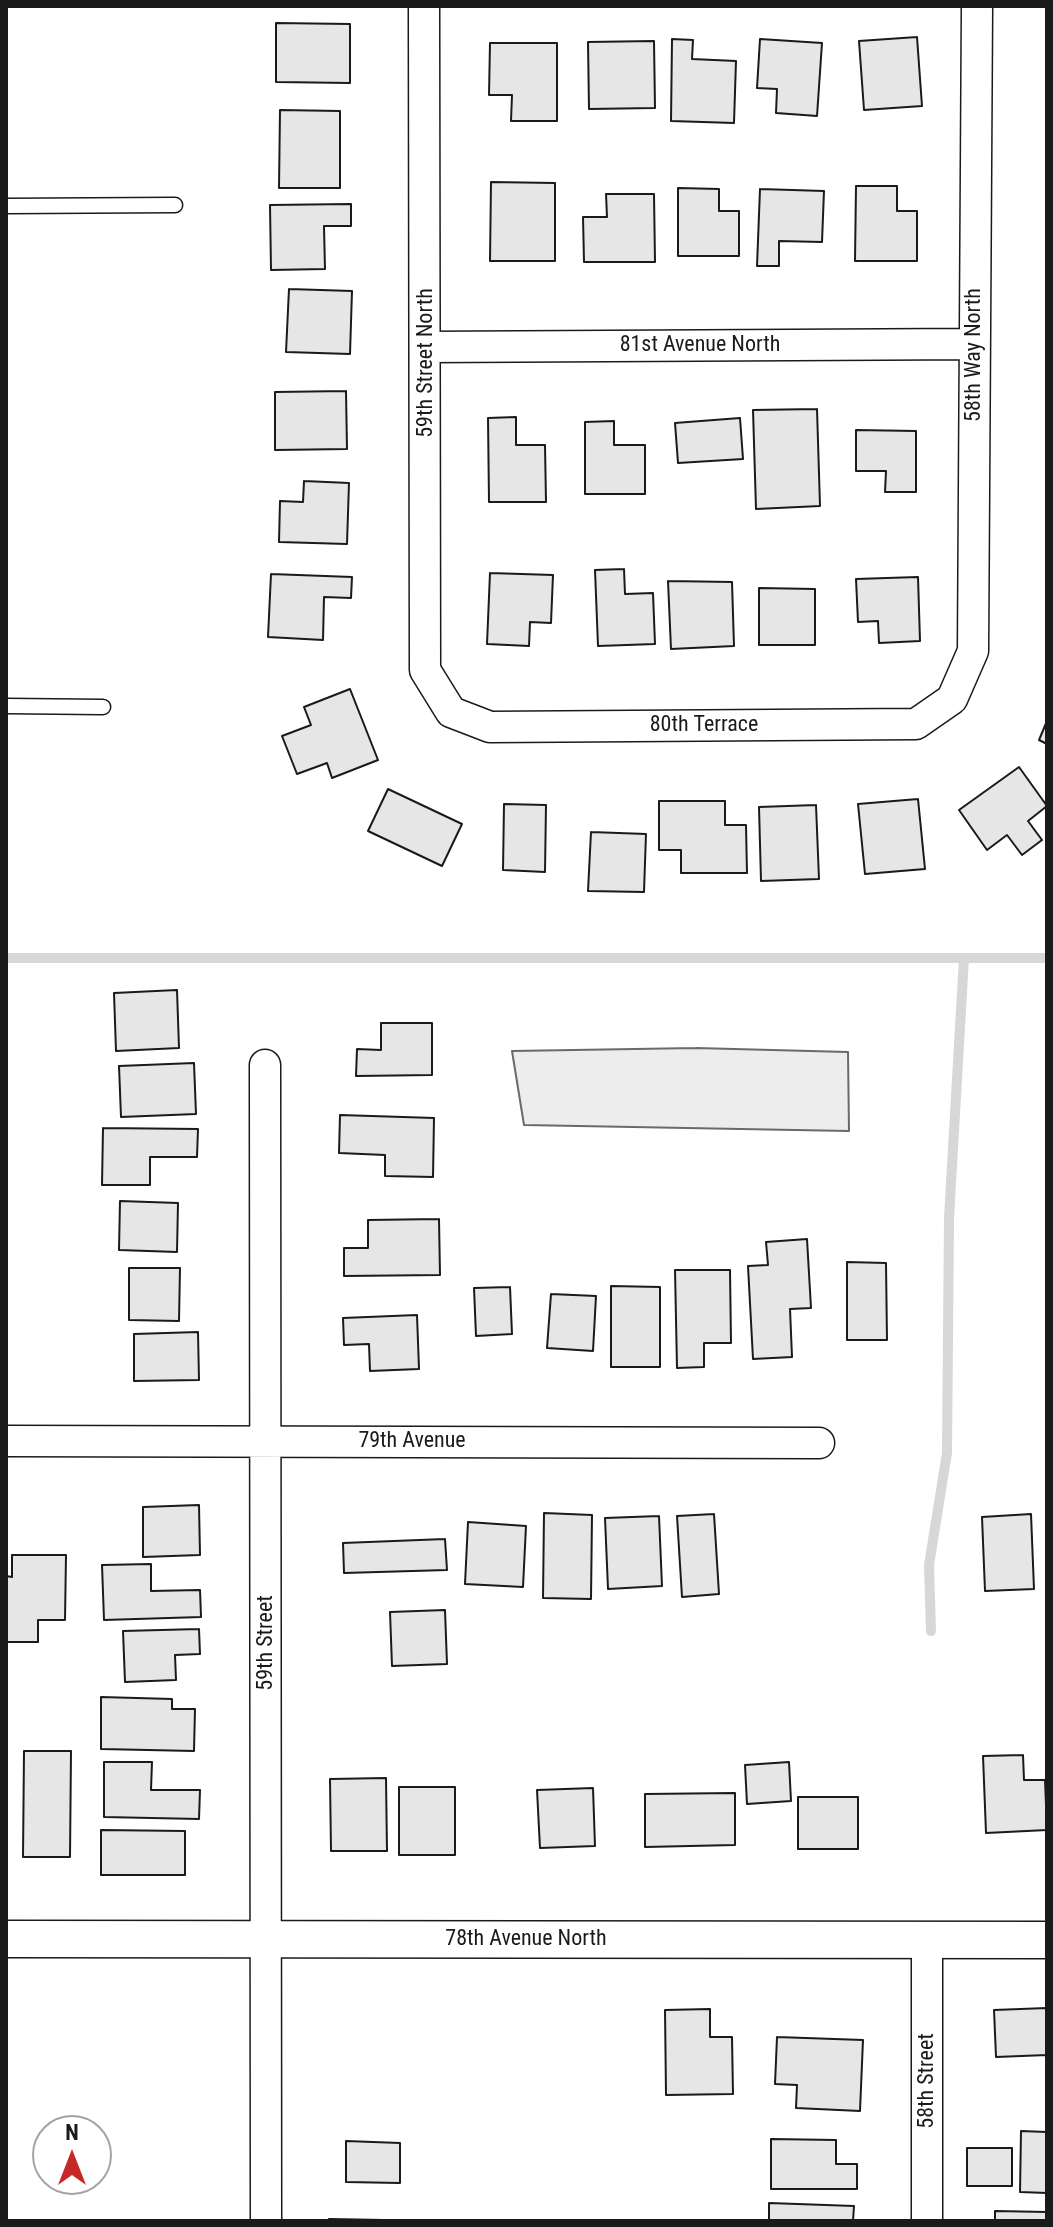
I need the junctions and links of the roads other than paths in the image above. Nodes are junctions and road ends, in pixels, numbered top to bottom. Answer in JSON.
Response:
{"nodes":[{"id":1,"x":424,"y":6,"type":"edge"},
{"id":2,"x":977,"y":6,"type":"edge"},
{"id":3,"x":175,"y":205,"type":"dead end"},
{"id":4,"x":6,"y":206,"type":"edge"},
{"id":5,"x":973,"y":344,"type":"junction"},
{"id":6,"x":427,"y":347,"type":"junction"},
{"id":7,"x":952,"y":699,"type":"joint"},
{"id":8,"x":6,"y":706,"type":"edge"},
{"id":9,"x":103,"y":707,"type":"dead end"},
{"id":10,"x":451,"y":712,"type":"joint"},
{"id":11,"x":265,"y":1065,"type":"dead end"},
{"id":12,"x":6,"y":1441,"type":"edge"},
{"id":13,"x":267,"y":1441,"type":"junction"},
{"id":14,"x":819,"y":1443,"type":"dead end"},
{"id":15,"x":6,"y":1939,"type":"edge"},
{"id":16,"x":264,"y":1939,"type":"junction"},
{"id":17,"x":927,"y":1940,"type":"junction"},
{"id":18,"x":1047,"y":1940,"type":"edge"},
{"id":19,"x":266,"y":2221,"type":"edge"},
{"id":20,"x":927,"y":2221,"type":"edge"}],
"edges":[{"from":1,"to":6,"type":"street","name":"59th Street North"},
{"from":2,"to":5,"type":"street","name":"58th Way North"},
{"from":3,"to":4,"type":"lane"},
{"from":5,"to":6,"type":"street","name":"81st Avenue North"},
{"from":5,"to":7,"type":"street","name":"58th Way North"},
{"from":6,"to":10,"type":"street","name":"59th Street North"},
{"from":7,"to":10,"type":"street","name":"80th Terrace"},
{"from":8,"to":9,"type":"lane"},
{"from":11,"to":13,"type":"street","name":"59th Street"},
{"from":12,"to":13,"type":"street","name":"79th Avenue"},
{"from":13,"to":14,"type":"street","name":"79th Avenue"},
{"from":13,"to":16,"type":"street","name":"59th Street"},
{"from":15,"to":16,"type":"street","name":"78th Avenue North"},
{"from":16,"to":17,"type":"street","name":"78th Avenue North"},
{"from":16,"to":19,"type":"street","name":"59th Street"},
{"from":17,"to":18,"type":"street","name":"78th Avenue North"},
{"from":17,"to":20,"type":"street","name":"58th Street"}]}
